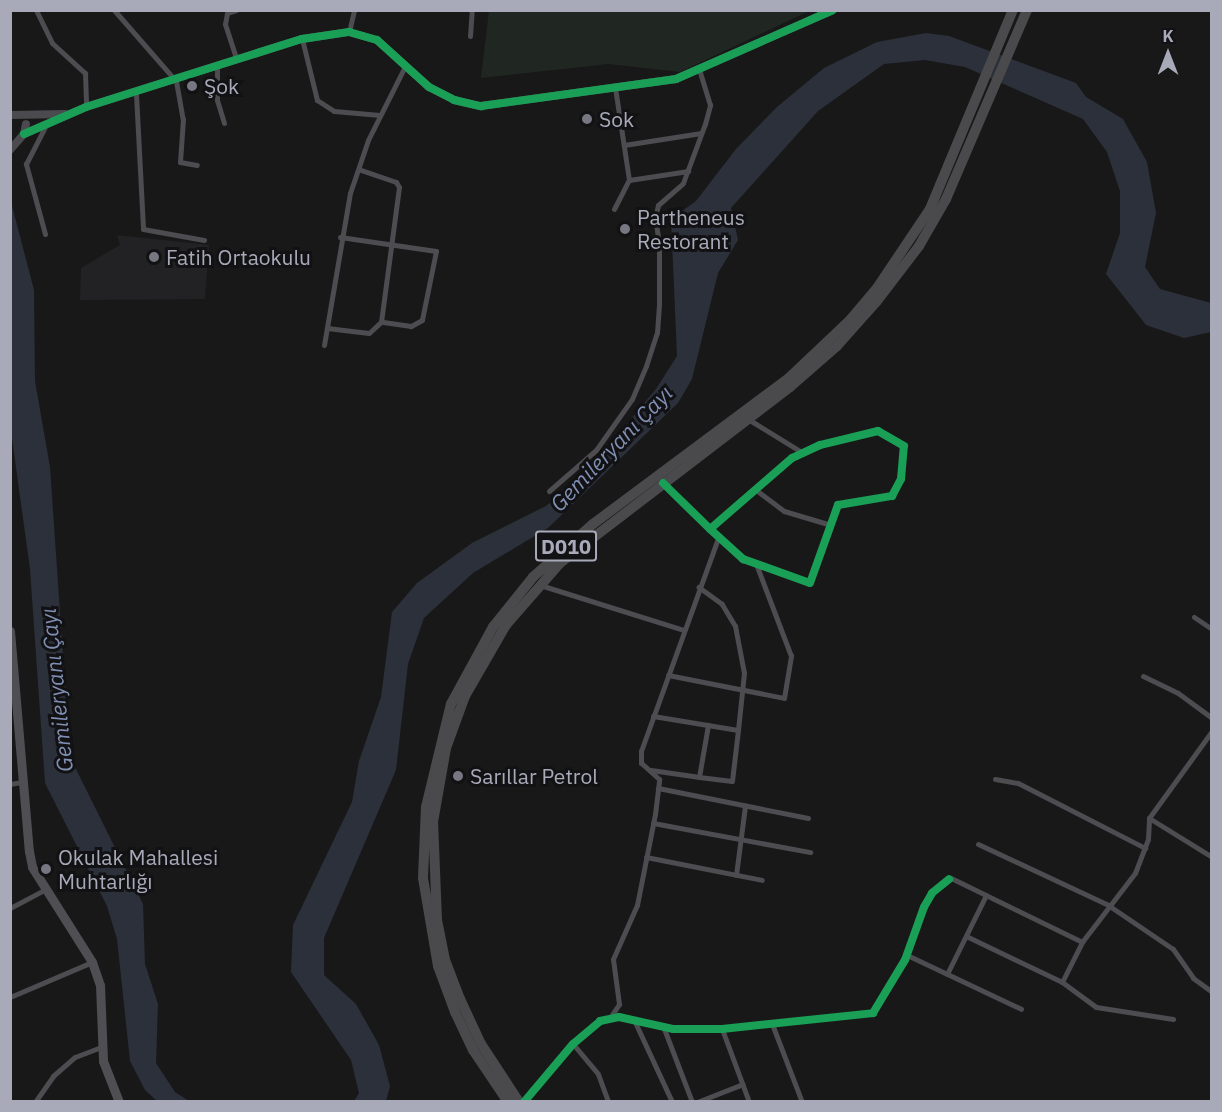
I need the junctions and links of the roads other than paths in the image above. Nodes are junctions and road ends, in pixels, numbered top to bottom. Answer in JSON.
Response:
{"nodes":[{"id":1,"x":36,"y":10,"type":"edge"},
{"id":2,"x":114,"y":10,"type":"edge"},
{"id":3,"x":236,"y":10,"type":"edge"},
{"id":4,"x":354,"y":10,"type":"edge"},
{"id":5,"x":472,"y":10,"type":"edge"},
{"id":6,"x":833,"y":10,"type":"edge"},
{"id":7,"x":1012,"y":10,"type":"edge"},
{"id":8,"x":1027,"y":10,"type":"edge"},
{"id":9,"x":349,"y":32,"type":"junction"},
{"id":10,"x":470,"y":36,"type":"dead end"},
{"id":11,"x":302,"y":39,"type":"junction"},
{"id":12,"x":238,"y":61,"type":"junction"},
{"id":13,"x":405,"y":66,"type":"junction"},
{"id":14,"x":217,"y":68,"type":"junction"},
{"id":15,"x":699,"y":68,"type":"junction"},
{"id":16,"x":176,"y":81,"type":"junction"},
{"id":17,"x":615,"y":87,"type":"junction"},
{"id":18,"x":135,"y":94,"type":"junction"},
{"id":19,"x":86,"y":107,"type":"junction"},
{"id":20,"x":69,"y":114,"type":"junction"},
{"id":21,"x":10,"y":115,"type":"edge"},
{"id":22,"x":380,"y":115,"type":"junction"},
{"id":23,"x":224,"y":123,"type":"dead end"},
{"id":24,"x":26,"y":124,"type":"junction"},
{"id":25,"x":42,"y":127,"type":"junction"},
{"id":26,"x":701,"y":133,"type":"junction"},
{"id":27,"x":24,"y":134,"type":"junction"},
{"id":28,"x":624,"y":146,"type":"junction"},
{"id":29,"x":10,"y":150,"type":"edge"},
{"id":30,"x":197,"y":165,"type":"dead end"},
{"id":31,"x":358,"y":169,"type":"junction"},
{"id":32,"x":688,"y":171,"type":"junction"},
{"id":33,"x":629,"y":180,"type":"junction"},
{"id":34,"x":614,"y":209,"type":"dead end"},
{"id":35,"x":45,"y":234,"type":"dead end"},
{"id":36,"x":340,"y":237,"type":"junction"},
{"id":37,"x":204,"y":240,"type":"dead end"},
{"id":38,"x":393,"y":244,"type":"junction"},
{"id":39,"x":381,"y":322,"type":"junction"},
{"id":40,"x":327,"y":328,"type":"junction"},
{"id":41,"x":324,"y":345,"type":"dead end"},
{"id":42,"x":748,"y":419,"type":"junction"},
{"id":43,"x":803,"y":453,"type":"junction"},
{"id":44,"x":663,"y":483,"type":"junction"},
{"id":45,"x":549,"y":490,"type":"dead end"},
{"id":46,"x":756,"y":490,"type":"junction"},
{"id":47,"x":831,"y":525,"type":"junction"},
{"id":48,"x":710,"y":529,"type":"junction"},
{"id":49,"x":719,"y":536,"type":"junction"},
{"id":50,"x":756,"y":564,"type":"junction"},
{"id":51,"x":538,"y":584,"type":"junction"},
{"id":52,"x":699,"y":587,"type":"junction"},
{"id":53,"x":1194,"y":617,"type":"dead end"},
{"id":54,"x":1212,"y":629,"type":"edge"},
{"id":55,"x":684,"y":630,"type":"junction"},
{"id":56,"x":10,"y":631,"type":"edge"},
{"id":57,"x":668,"y":675,"type":"junction"},
{"id":58,"x":1143,"y":676,"type":"dead end"},
{"id":59,"x":742,"y":689,"type":"junction"},
{"id":60,"x":12,"y":695,"type":"edge"},
{"id":61,"x":653,"y":716,"type":"junction"},
{"id":62,"x":1212,"y":718,"type":"edge"},
{"id":63,"x":708,"y":725,"type":"junction"},
{"id":64,"x":738,"y":730,"type":"junction"},
{"id":65,"x":1212,"y":731,"type":"edge"},
{"id":66,"x":651,"y":770,"type":"junction"},
{"id":67,"x":699,"y":777,"type":"junction"},
{"id":68,"x":995,"y":779,"type":"dead end"},
{"id":69,"x":21,"y":783,"type":"junction"},
{"id":70,"x":10,"y":784,"type":"edge"},
{"id":71,"x":658,"y":788,"type":"junction"},
{"id":72,"x":745,"y":806,"type":"junction"},
{"id":73,"x":808,"y":818,"type":"dead end"},
{"id":74,"x":1149,"y":818,"type":"junction"},
{"id":75,"x":653,"y":823,"type":"junction"},
{"id":76,"x":741,"y":839,"type":"junction"},
{"id":77,"x":978,"y":844,"type":"dead end"},
{"id":78,"x":1145,"y":849,"type":"junction"},
{"id":79,"x":810,"y":852,"type":"dead end"},
{"id":80,"x":646,"y":857,"type":"junction"},
{"id":81,"x":1212,"y":857,"type":"edge"},
{"id":82,"x":736,"y":875,"type":"junction"},
{"id":83,"x":762,"y":880,"type":"dead end"},
{"id":84,"x":46,"y":889,"type":"junction"},
{"id":85,"x":986,"y":895,"type":"junction"},
{"id":86,"x":1108,"y":905,"type":"junction"},
{"id":87,"x":10,"y":908,"type":"edge"},
{"id":88,"x":966,"y":936,"type":"junction"},
{"id":89,"x":1082,"y":942,"type":"junction"},
{"id":90,"x":907,"y":955,"type":"junction"},
{"id":91,"x":92,"y":962,"type":"junction"},
{"id":92,"x":947,"y":974,"type":"junction"},
{"id":93,"x":1062,"y":982,"type":"junction"},
{"id":94,"x":1212,"y":992,"type":"edge"},
{"id":95,"x":10,"y":997,"type":"edge"},
{"id":96,"x":1021,"y":1009,"type":"dead end"},
{"id":97,"x":609,"y":1018,"type":"junction"},
{"id":98,"x":1173,"y":1019,"type":"dead end"},
{"id":99,"x":634,"y":1020,"type":"junction"},
{"id":100,"x":772,"y":1024,"type":"junction"},
{"id":101,"x":663,"y":1026,"type":"junction"},
{"id":102,"x":722,"y":1029,"type":"junction"},
{"id":103,"x":573,"y":1044,"type":"junction"},
{"id":104,"x":103,"y":1046,"type":"junction"},
{"id":105,"x":743,"y":1084,"type":"junction"},
{"id":106,"x":35,"y":1101,"type":"edge"},
{"id":107,"x":119,"y":1101,"type":"edge"},
{"id":108,"x":508,"y":1101,"type":"edge"},
{"id":109,"x":519,"y":1101,"type":"edge"},
{"id":110,"x":524,"y":1101,"type":"edge"},
{"id":111,"x":608,"y":1101,"type":"edge"},
{"id":112,"x":672,"y":1101,"type":"edge"},
{"id":113,"x":692,"y":1101,"type":"edge"},
{"id":114,"x":697,"y":1101,"type":"edge"},
{"id":115,"x":749,"y":1101,"type":"edge"},
{"id":116,"x":802,"y":1101,"type":"edge"}],
"edges":[{"from":1,"to":19,"type":"street"},
{"from":2,"to":16,"type":"street"},
{"from":3,"to":12,"type":"street"},
{"from":4,"to":9,"type":"street"},
{"from":5,"to":10,"type":"street"},
{"from":6,"to":15,"type":"street"},
{"from":7,"to":108,"type":"highway","number":"D010"},
{"from":8,"to":42,"type":"highway","number":"D010"},
{"from":9,"to":11,"type":"street"},
{"from":9,"to":13,"type":"street"},
{"from":11,"to":12,"type":"street"},
{"from":11,"to":22,"type":"street"},
{"from":12,"to":14,"type":"street"},
{"from":13,"to":17,"type":"street"},
{"from":13,"to":22,"type":"street"},
{"from":14,"to":16,"type":"street"},
{"from":14,"to":23,"type":"street"},
{"from":15,"to":17,"type":"street"},
{"from":15,"to":26,"type":"street"},
{"from":16,"to":18,"type":"street"},
{"from":16,"to":30,"type":"street"},
{"from":17,"to":28,"type":"street"},
{"from":18,"to":19,"type":"street"},
{"from":18,"to":37,"type":"street"},
{"from":19,"to":20,"type":"street"},
{"from":20,"to":21,"type":"street"},
{"from":20,"to":25,"type":"street"},
{"from":21,"to":24,"type":"street"},
{"from":22,"to":31,"type":"street"},
{"from":24,"to":25,"type":"street"},
{"from":24,"to":27,"type":"street"},
{"from":25,"to":27,"type":"street"},
{"from":25,"to":35,"type":"street"},
{"from":26,"to":28,"type":"street"},
{"from":26,"to":32,"type":"street"},
{"from":27,"to":29,"type":"street"},
{"from":28,"to":33,"type":"street"},
{"from":31,"to":36,"type":"street"},
{"from":31,"to":38,"type":"street"},
{"from":32,"to":33,"type":"street"},
{"from":32,"to":45,"type":"street"},
{"from":33,"to":34,"type":"street"},
{"from":36,"to":38,"type":"street"},
{"from":36,"to":40,"type":"street"},
{"from":38,"to":39,"type":"street"},
{"from":38,"to":39,"type":"street"},
{"from":39,"to":40,"type":"street"},
{"from":40,"to":41,"type":"street"},
{"from":42,"to":43,"type":"street"},
{"from":42,"to":44,"type":"highway","number":"D010"},
{"from":43,"to":46,"type":"street"},
{"from":43,"to":47,"type":"street"},
{"from":44,"to":48,"type":"street"},
{"from":44,"to":51,"type":"highway","number":"D010"},
{"from":46,"to":47,"type":"street"},
{"from":46,"to":48,"type":"street"},
{"from":47,"to":50,"type":"street"},
{"from":48,"to":49,"type":"street"},
{"from":49,"to":50,"type":"street"},
{"from":49,"to":52,"type":"street"},
{"from":50,"to":59,"type":"street"},
{"from":51,"to":55,"type":"street"},
{"from":51,"to":109,"type":"highway","number":"D010"},
{"from":52,"to":55,"type":"street"},
{"from":52,"to":59,"type":"street"},
{"from":53,"to":54,"type":"street"},
{"from":55,"to":57,"type":"street"},
{"from":56,"to":60,"type":"main road"},
{"from":57,"to":59,"type":"street"},
{"from":57,"to":61,"type":"street"},
{"from":58,"to":62,"type":"street"},
{"from":59,"to":64,"type":"street"},
{"from":60,"to":69,"type":"main road"},
{"from":61,"to":63,"type":"street"},
{"from":61,"to":66,"type":"street"},
{"from":63,"to":64,"type":"street"},
{"from":63,"to":67,"type":"street"},
{"from":64,"to":67,"type":"street"},
{"from":65,"to":74,"type":"street"},
{"from":66,"to":67,"type":"street"},
{"from":66,"to":71,"type":"street"},
{"from":68,"to":78,"type":"street"},
{"from":69,"to":70,"type":"street"},
{"from":69,"to":84,"type":"main road"},
{"from":71,"to":72,"type":"street"},
{"from":71,"to":75,"type":"street"},
{"from":72,"to":73,"type":"street"},
{"from":72,"to":76,"type":"street"},
{"from":74,"to":78,"type":"street"},
{"from":74,"to":81,"type":"street"},
{"from":75,"to":76,"type":"street"},
{"from":75,"to":80,"type":"street"},
{"from":76,"to":79,"type":"street"},
{"from":76,"to":82,"type":"street"},
{"from":77,"to":86,"type":"street"},
{"from":78,"to":86,"type":"street"},
{"from":80,"to":82,"type":"street"},
{"from":80,"to":97,"type":"street"},
{"from":82,"to":83,"type":"street"},
{"from":84,"to":87,"type":"street"},
{"from":84,"to":91,"type":"main road"},
{"from":85,"to":88,"type":"street"},
{"from":85,"to":89,"type":"street"},
{"from":85,"to":90,"type":"street"},
{"from":86,"to":89,"type":"street"},
{"from":86,"to":94,"type":"street"},
{"from":88,"to":92,"type":"street"},
{"from":88,"to":93,"type":"street"},
{"from":89,"to":93,"type":"street"},
{"from":90,"to":92,"type":"street"},
{"from":90,"to":100,"type":"street"},
{"from":91,"to":95,"type":"street"},
{"from":91,"to":104,"type":"main road"},
{"from":92,"to":96,"type":"street"},
{"from":93,"to":98,"type":"street"},
{"from":97,"to":99,"type":"street"},
{"from":97,"to":103,"type":"street"},
{"from":99,"to":101,"type":"street"},
{"from":99,"to":112,"type":"street"},
{"from":100,"to":102,"type":"street"},
{"from":100,"to":116,"type":"street"},
{"from":101,"to":102,"type":"street"},
{"from":101,"to":113,"type":"street"},
{"from":102,"to":105,"type":"street"},
{"from":103,"to":110,"type":"street"},
{"from":103,"to":111,"type":"street"},
{"from":104,"to":106,"type":"street"},
{"from":104,"to":107,"type":"main road"},
{"from":105,"to":114,"type":"street"},
{"from":105,"to":115,"type":"street"}]}
